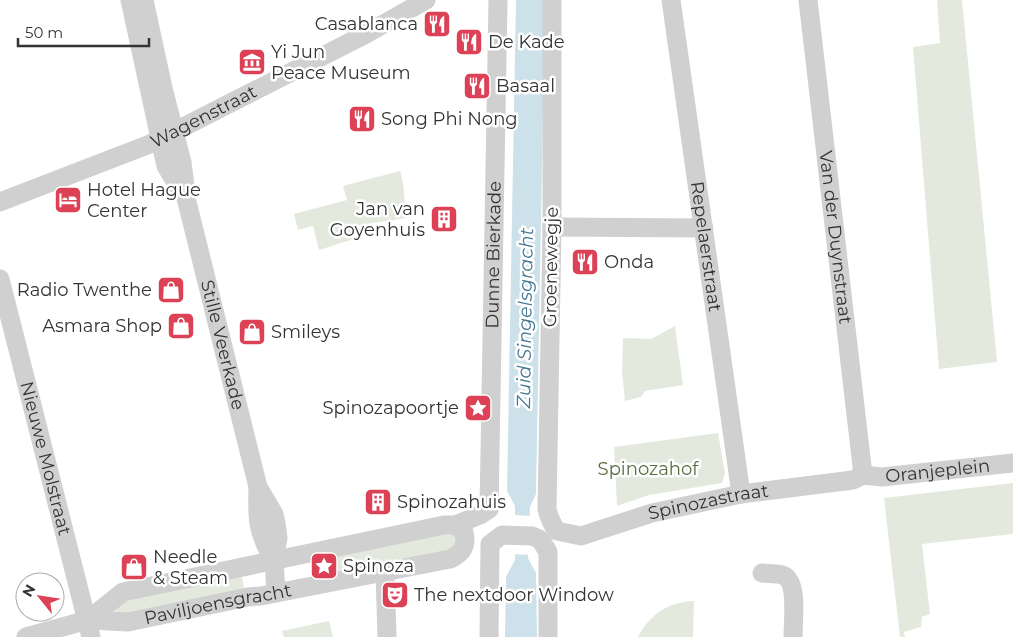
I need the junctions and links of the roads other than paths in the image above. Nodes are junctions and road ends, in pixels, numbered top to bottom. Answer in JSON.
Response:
{"nodes":[{"id":1,"x":130,"y":0,"type":"edge"},
{"id":2,"x":144,"y":0,"type":"edge"},
{"id":3,"x":426,"y":0,"type":"edge"},
{"id":4,"x":498,"y":0,"type":"edge"},
{"id":5,"x":552,"y":0,"type":"edge"},
{"id":6,"x":671,"y":0,"type":"edge"},
{"id":7,"x":808,"y":0,"type":"edge"},
{"id":8,"x":167,"y":135,"type":"junction"},
{"id":9,"x":0,"y":202,"type":"edge"},
{"id":10,"x":552,"y":227,"type":"junction"},
{"id":11,"x":704,"y":228,"type":"junction"},
{"id":12,"x":0,"y":279,"type":"edge"},
{"id":13,"x":1013,"y":463,"type":"edge"},
{"id":14,"x":863,"y":475,"type":"junction"},
{"id":15,"x":741,"y":494,"type":"junction"},
{"id":16,"x":489,"y":509,"type":"joint"},
{"id":17,"x":455,"y":524,"type":"junction"},
{"id":18,"x":557,"y":531,"type":"joint"},
{"id":19,"x":274,"y":560,"type":"junction"},
{"id":20,"x":385,"y":572,"type":"junction"},
{"id":21,"x":762,"y":573,"type":"dead end"},
{"id":22,"x":276,"y":593,"type":"junction"},
{"id":23,"x":90,"y":629,"type":"edge"},
{"id":24,"x":26,"y":637,"type":"edge"},
{"id":25,"x":387,"y":637,"type":"edge"},
{"id":26,"x":489,"y":637,"type":"edge"},
{"id":27,"x":548,"y":637,"type":"edge"},
{"id":28,"x":793,"y":637,"type":"edge"}],
"edges":[{"from":1,"to":8,"type":"street"},
{"from":2,"to":8,"type":"street"},
{"from":3,"to":8,"type":"street","name":"Wagenstraat"},
{"from":4,"to":16,"type":"street","name":"Dunne Bierkade"},
{"from":5,"to":10,"type":"street","name":"Groenewegje"},
{"from":6,"to":11,"type":"street","name":"Repelaerstraat"},
{"from":7,"to":14,"type":"street","name":"Van der Duynstraat"},
{"from":8,"to":9,"type":"street","name":"Wagenstraat"},
{"from":8,"to":19,"type":"street","name":"Stille Veerkade"},
{"from":10,"to":11,"type":"street"},
{"from":10,"to":18,"type":"street","name":"Groenewegje"},
{"from":11,"to":15,"type":"street","name":"Repelaerstraat"},
{"from":12,"to":23,"type":"street","name":"Nieuwe Molstraat"},
{"from":13,"to":14,"type":"street","name":"Oranjeplein"},
{"from":14,"to":15,"type":"street","name":"Spinozastraat"},
{"from":15,"to":18,"type":"street","name":"Spinozastraat"},
{"from":16,"to":17,"type":"street","name":"Paviljoensgracht"},
{"from":17,"to":19,"type":"street","name":"Paviljoensgracht"},
{"from":17,"to":20,"type":"street","name":"Paviljoensgracht"},
{"from":19,"to":22,"type":"street","name":"Stille Veerkade"},
{"from":19,"to":23,"type":"street","name":"Paviljoensgracht"},
{"from":20,"to":22,"type":"street","name":"Paviljoensgracht"},
{"from":20,"to":25,"type":"street"},
{"from":21,"to":28,"type":"street"},
{"from":22,"to":23,"type":"street","name":"Paviljoensgracht"},
{"from":23,"to":24,"type":"street","name":"Paviljoensgracht"},
{"from":26,"to":27,"type":"street"}]}
